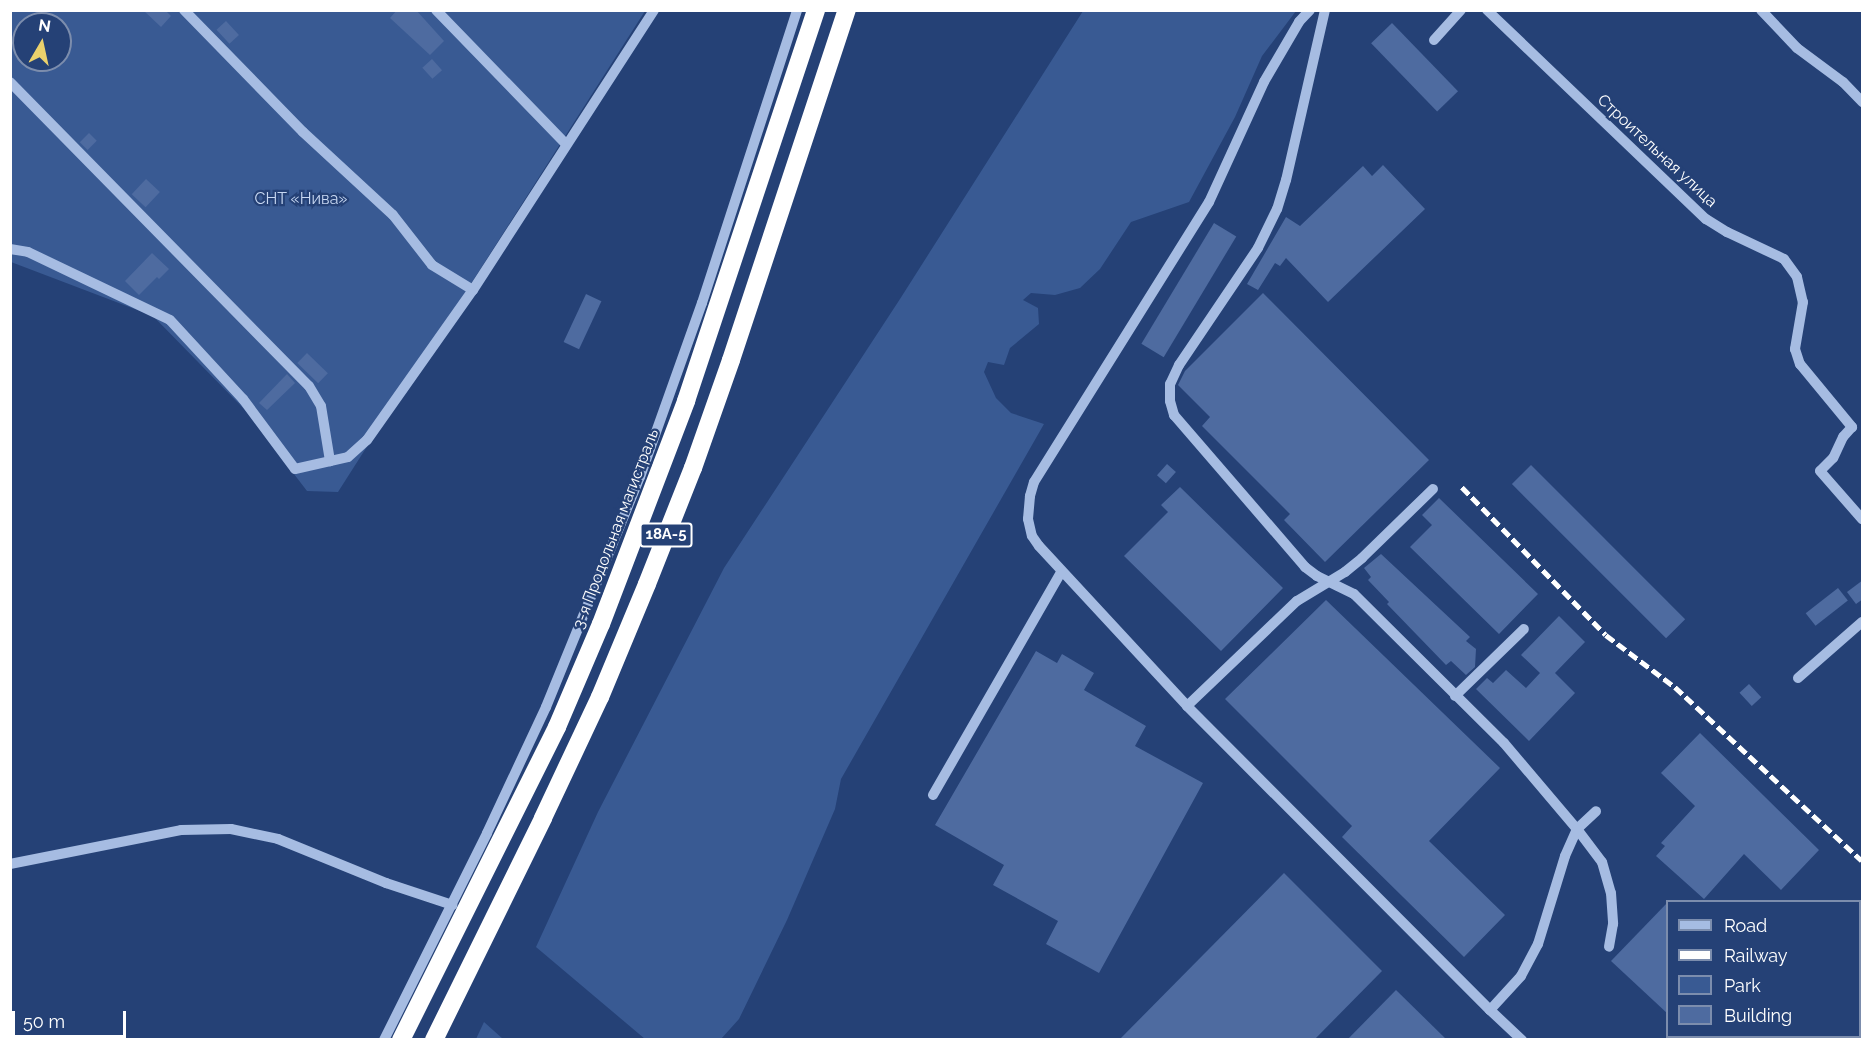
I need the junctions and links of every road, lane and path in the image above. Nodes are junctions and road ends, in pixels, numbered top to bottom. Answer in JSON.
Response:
{"nodes":[{"id":1,"x":184,"y":10,"type":"edge"},
{"id":2,"x":436,"y":10,"type":"edge"},
{"id":3,"x":654,"y":10,"type":"edge"},
{"id":4,"x":797,"y":10,"type":"edge"},
{"id":5,"x":816,"y":10,"type":"edge"},
{"id":6,"x":847,"y":10,"type":"edge"},
{"id":7,"x":1310,"y":10,"type":"edge"},
{"id":8,"x":1325,"y":10,"type":"edge"},
{"id":9,"x":1461,"y":10,"type":"edge"},
{"id":10,"x":1487,"y":10,"type":"edge"},
{"id":11,"x":1761,"y":10,"type":"edge"},
{"id":12,"x":1434,"y":40,"type":"dead end"},
{"id":13,"x":10,"y":82,"type":"edge"},
{"id":14,"x":1863,"y":102,"type":"edge"},
{"id":15,"x":566,"y":144,"type":"junction"},
{"id":16,"x":10,"y":249,"type":"edge"},
{"id":17,"x":472,"y":290,"type":"junction"},
{"id":18,"x":330,"y":461,"type":"junction"},
{"id":19,"x":1432,"y":489,"type":"dead end"},
{"id":20,"x":1863,"y":519,"type":"edge"},
{"id":21,"x":1062,"y":571,"type":"junction"},
{"id":22,"x":1329,"y":581,"type":"junction"},
{"id":23,"x":1863,"y":622,"type":"edge"},
{"id":24,"x":1524,"y":629,"type":"dead end"},
{"id":25,"x":1798,"y":678,"type":"dead end"},
{"id":26,"x":1455,"y":696,"type":"junction"},
{"id":27,"x":1186,"y":706,"type":"junction"},
{"id":28,"x":933,"y":795,"type":"dead end"},
{"id":29,"x":1596,"y":811,"type":"dead end"},
{"id":30,"x":1577,"y":829,"type":"junction"},
{"id":31,"x":10,"y":864,"type":"edge"},
{"id":32,"x":452,"y":905,"type":"junction"},
{"id":33,"x":1609,"y":947,"type":"dead end"},
{"id":34,"x":1490,"y":1010,"type":"junction"},
{"id":35,"x":384,"y":1040,"type":"edge"},
{"id":36,"x":402,"y":1040,"type":"edge"},
{"id":37,"x":434,"y":1040,"type":"edge"},
{"id":38,"x":1522,"y":1040,"type":"edge"}],
"edges":[{"from":1,"to":17,"type":"street"},
{"from":2,"to":15,"type":"street"},
{"from":3,"to":15,"type":"street"},
{"from":4,"to":32,"type":"street"},
{"from":5,"to":36,"type":"highway","name":"3-я Продольная магистраль","number":"18А-5"},
{"from":6,"to":37,"type":"highway","number":"18А-5"},
{"from":7,"to":21,"type":"street"},
{"from":8,"to":22,"type":"street"},
{"from":9,"to":12,"type":"street"},
{"from":10,"to":20,"type":"street","name":"Строительная улица"},
{"from":11,"to":14,"type":"street"},
{"from":13,"to":18,"type":"street"},
{"from":15,"to":17,"type":"street"},
{"from":16,"to":18,"type":"street"},
{"from":17,"to":18,"type":"street"},
{"from":19,"to":22,"type":"street"},
{"from":21,"to":27,"type":"street"},
{"from":21,"to":28,"type":"street"},
{"from":22,"to":26,"type":"street"},
{"from":22,"to":27,"type":"street"},
{"from":23,"to":25,"type":"street"},
{"from":24,"to":26,"type":"street"},
{"from":26,"to":30,"type":"street"},
{"from":27,"to":34,"type":"street"},
{"from":29,"to":30,"type":"street"},
{"from":30,"to":33,"type":"street"},
{"from":30,"to":34,"type":"street"},
{"from":31,"to":32,"type":"street"},
{"from":32,"to":35,"type":"street"},
{"from":34,"to":38,"type":"street"}]}
